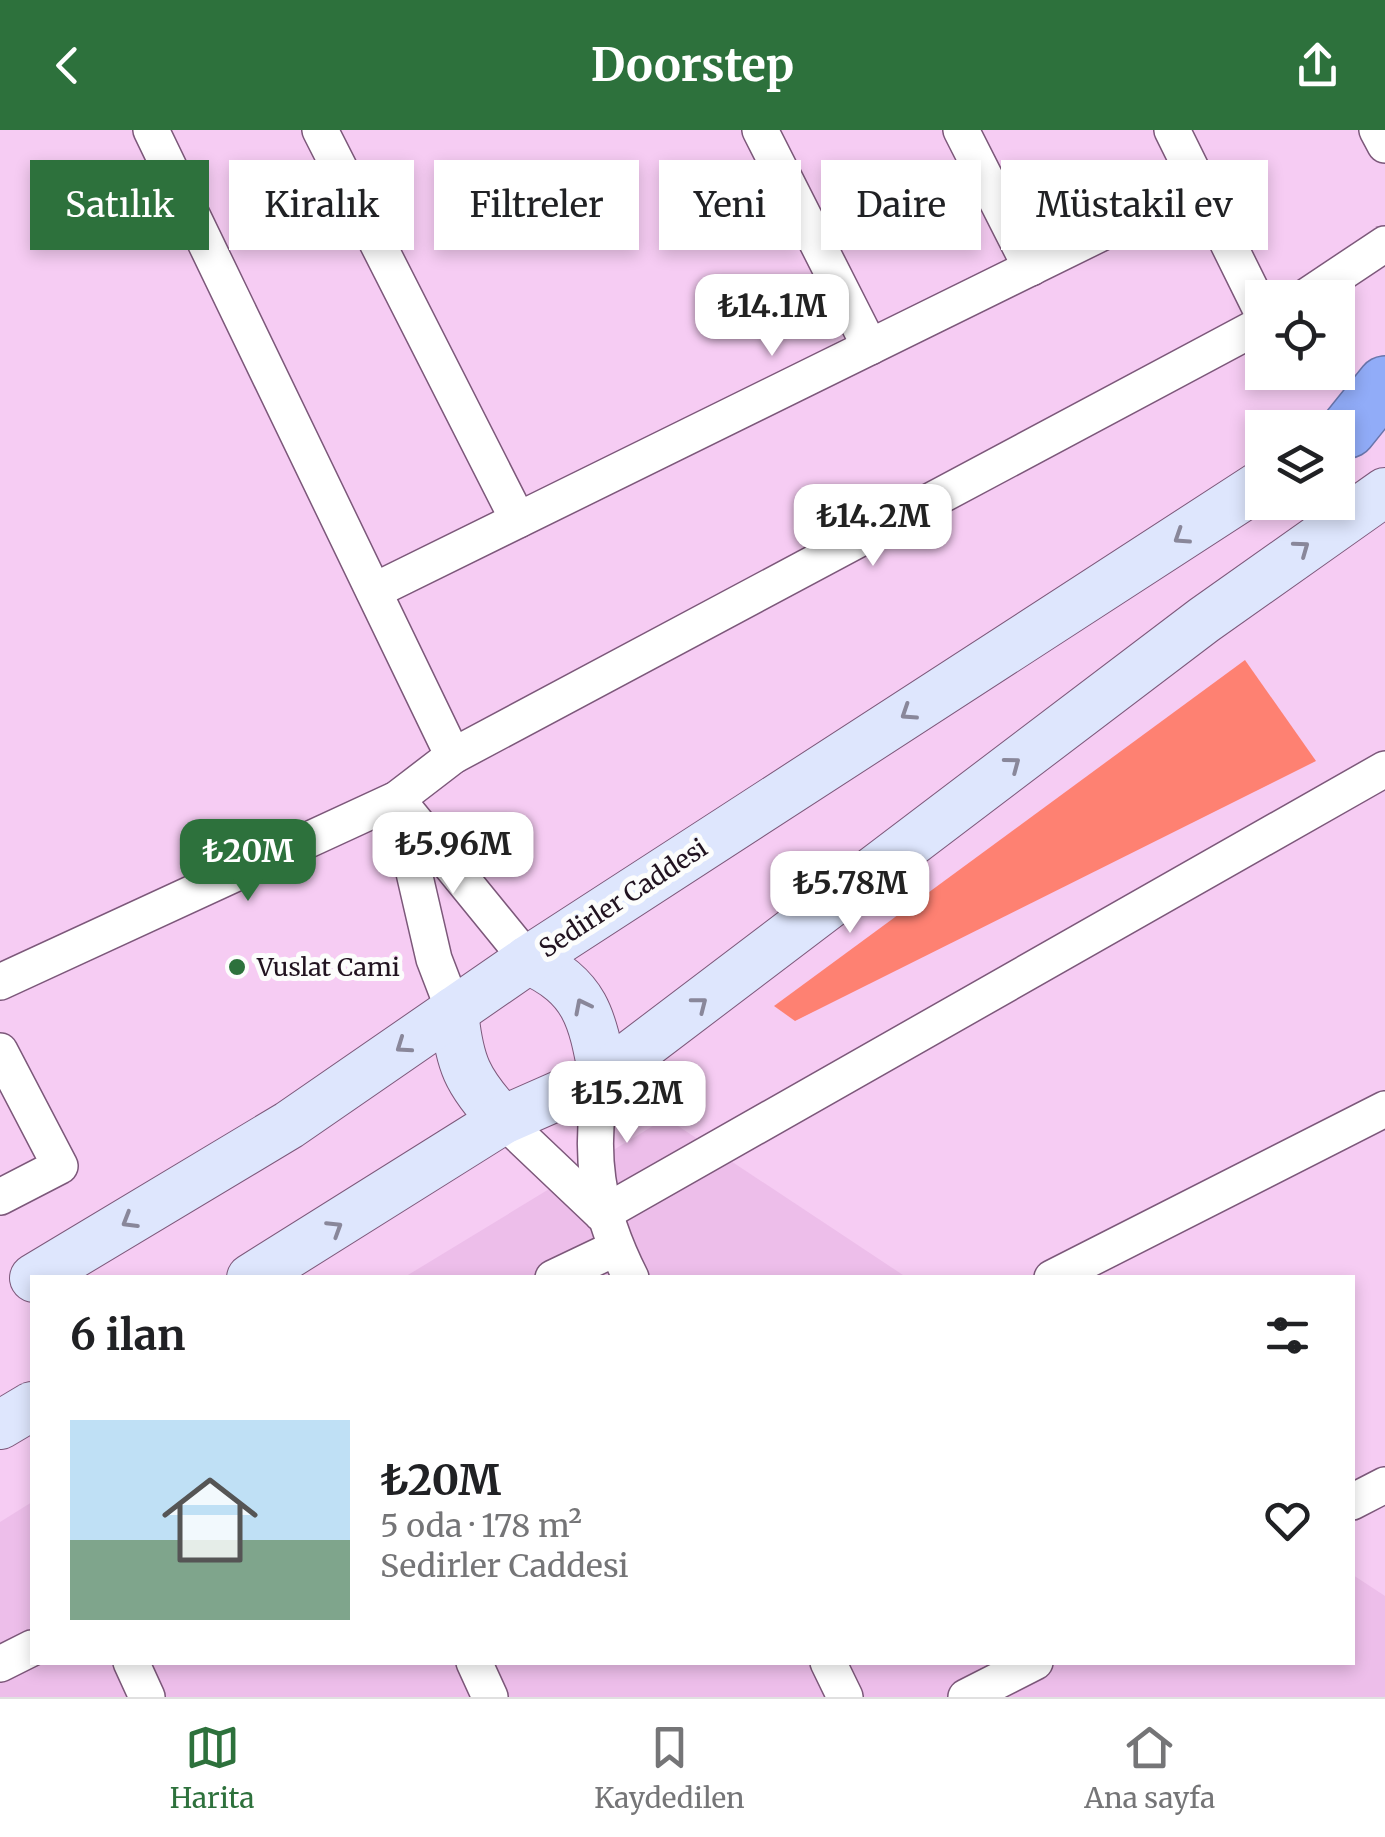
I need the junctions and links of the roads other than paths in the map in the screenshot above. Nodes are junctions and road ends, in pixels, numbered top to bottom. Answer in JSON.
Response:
{"nodes":[{"id":1,"x":151,"y":130,"type":"edge"},
{"id":2,"x":320,"y":130,"type":"edge"},
{"id":3,"x":760,"y":130,"type":"edge"},
{"id":4,"x":961,"y":130,"type":"edge"},
{"id":5,"x":1172,"y":130,"type":"edge"},
{"id":6,"x":1377,"y":130,"type":"edge"},
{"id":7,"x":1385,"y":145,"type":"edge"},
{"id":8,"x":1187,"y":160,"type":"edge"},
{"id":9,"x":1385,"y":244,"type":"edge"},
{"id":10,"x":1067,"y":250,"type":"edge"},
{"id":11,"x":1231,"y":250,"type":"edge"},
{"id":12,"x":1031,"y":268,"type":"junction"},
{"id":13,"x":1246,"y":280,"type":"edge"},
{"id":14,"x":1331,"y":280,"type":"edge"},
{"id":15,"x":1245,"y":333,"type":"edge"},
{"id":16,"x":870,"y":347,"type":"junction"},
{"id":17,"x":1385,"y":384,"type":"edge"},
{"id":18,"x":1357,"y":426,"type":"edge"},
{"id":19,"x":1385,"y":492,"type":"edge"},
{"id":20,"x":1245,"y":495,"type":"edge"},
{"id":21,"x":518,"y":520,"type":"junction"},
{"id":22,"x":374,"y":591,"type":"junction"},
{"id":23,"x":453,"y":756,"type":"junction"},
{"id":24,"x":1383,"y":777,"type":"edge"},
{"id":25,"x":398,"y":799,"type":"junction"},
{"id":26,"x":528,"y":960,"type":"junction"},
{"id":27,"x":0,"y":982,"type":"edge"},
{"id":28,"x":454,"y":1011,"type":"junction"},
{"id":29,"x":0,"y":1050,"type":"edge"},
{"id":30,"x":603,"y":1076,"type":"junction"},
{"id":31,"x":1385,"y":1109,"type":"edge"},
{"id":32,"x":503,"y":1120,"type":"junction"},
{"id":33,"x":0,"y":1197,"type":"edge"},
{"id":34,"x":602,"y":1214,"type":"junction"},
{"id":35,"x":623,"y":1263,"type":"edge"},
{"id":36,"x":38,"y":1275,"type":"edge"},
{"id":37,"x":256,"y":1275,"type":"edge"},
{"id":38,"x":567,"y":1275,"type":"edge"},
{"id":39,"x":1058,"y":1275,"type":"edge"},
{"id":40,"x":30,"y":1280,"type":"edge"},
{"id":41,"x":0,"y":1298,"type":"edge"},
{"id":42,"x":30,"y":1407,"type":"edge"},
{"id":43,"x":0,"y":1425,"type":"edge"},
{"id":44,"x":1385,"y":1485,"type":"edge"},
{"id":45,"x":1355,"y":1500,"type":"edge"},
{"id":46,"x":30,"y":1649,"type":"edge"},
{"id":47,"x":0,"y":1664,"type":"edge"},
{"id":48,"x":132,"y":1665,"type":"edge"},
{"id":49,"x":475,"y":1665,"type":"edge"},
{"id":50,"x":829,"y":1665,"type":"edge"},
{"id":51,"x":1028,"y":1665,"type":"edge"},
{"id":52,"x":147,"y":1697,"type":"edge"},
{"id":53,"x":490,"y":1697,"type":"edge"},
{"id":54,"x":845,"y":1697,"type":"edge"},
{"id":55,"x":966,"y":1697,"type":"edge"}],
"edges":[{"from":1,"to":22,"type":"street"},
{"from":2,"to":21,"type":"street"},
{"from":3,"to":16,"type":"street"},
{"from":4,"to":12,"type":"street"},
{"from":5,"to":8,"type":"street"},
{"from":6,"to":7,"type":"street"},
{"from":9,"to":14,"type":"street"},
{"from":10,"to":12,"type":"street"},
{"from":11,"to":13,"type":"street"},
{"from":12,"to":16,"type":"street"},
{"from":15,"to":23,"type":"street"},
{"from":16,"to":21,"type":"street"},
{"from":17,"to":18,"type":"highway"},
{"from":30,"to":19,"type":"main road","one_way":true},
{"from":20,"to":26,"type":"main road","name":"Sedirler Caddesi","one_way":true},
{"from":21,"to":22,"type":"street"},
{"from":22,"to":23,"type":"street"},
{"from":23,"to":25,"type":"street"},
{"from":24,"to":34,"type":"street"},
{"from":25,"to":26,"type":"street"},
{"from":25,"to":27,"type":"street"},
{"from":25,"to":28,"type":"street"},
{"from":26,"to":28,"type":"main road","name":"Sedirler Caddesi"},
{"from":30,"to":26,"type":"main road","one_way":true},
{"from":28,"to":32,"type":"main road"},
{"from":28,"to":36,"type":"main road","name":"Sedirler Caddesi","one_way":true},
{"from":29,"to":33,"type":"street"},
{"from":30,"to":32,"type":"main road"},
{"from":30,"to":34,"type":"street"},
{"from":31,"to":39,"type":"street"},
{"from":32,"to":34,"type":"street"},
{"from":37,"to":32,"type":"main road","one_way":true},
{"from":34,"to":35,"type":"street"},
{"from":35,"to":38,"type":"street"},
{"from":40,"to":41,"type":"main road","name":"Sedirler Caddesi"},
{"from":42,"to":43,"type":"main road"},
{"from":44,"to":45,"type":"street"},
{"from":46,"to":47,"type":"street"},
{"from":48,"to":52,"type":"street"},
{"from":49,"to":53,"type":"street"},
{"from":50,"to":54,"type":"street"},
{"from":51,"to":55,"type":"street"}]}
